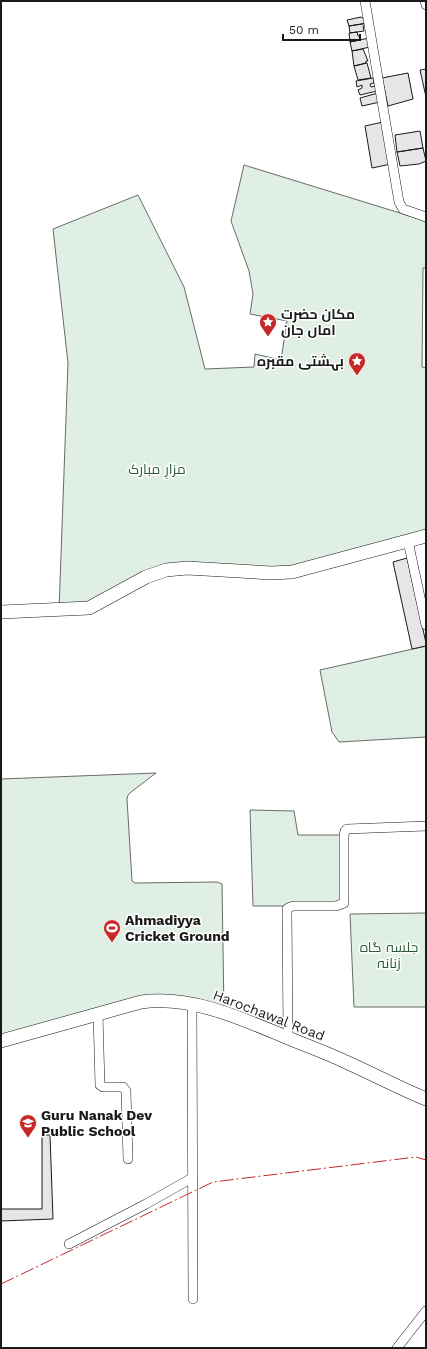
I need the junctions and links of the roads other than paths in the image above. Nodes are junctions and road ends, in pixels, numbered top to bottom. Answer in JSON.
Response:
{"nodes":[{"id":1,"x":365,"y":1,"type":"edge"},
{"id":2,"x":425,"y":1,"type":"edge"},
{"id":3,"x":426,"y":6,"type":"edge"},
{"id":4,"x":426,"y":217,"type":"edge"},
{"id":5,"x":426,"y":536,"type":"edge"},
{"id":6,"x":408,"y":541,"type":"junction"},
{"id":7,"x":1,"y":612,"type":"edge"},
{"id":8,"x":426,"y":625,"type":"edge"},
{"id":9,"x":426,"y":826,"type":"edge"},
{"id":10,"x":192,"y":1004,"type":"junction"},
{"id":11,"x":98,"y":1014,"type":"junction"},
{"id":12,"x":288,"y":1038,"type":"junction"},
{"id":13,"x":1,"y":1041,"type":"edge"},
{"id":14,"x":426,"y":1099,"type":"edge"},
{"id":15,"x":128,"y":1159,"type":"dead end"},
{"id":16,"x":192,"y":1178,"type":"junction"},
{"id":17,"x":69,"y":1244,"type":"dead end"},
{"id":18,"x":193,"y":1299,"type":"dead end"},
{"id":19,"x":426,"y":1311,"type":"edge"},
{"id":20,"x":397,"y":1348,"type":"edge"}],
"edges":[{"from":1,"to":4,"type":"street"},
{"from":2,"to":3,"type":"street"},
{"from":5,"to":6,"type":"main road"},
{"from":6,"to":7,"type":"main road"},
{"from":6,"to":8,"type":"street"},
{"from":9,"to":12,"type":"street"},
{"from":10,"to":11,"type":"main road","name":"Harochawal Road"},
{"from":10,"to":12,"type":"main road","name":"Harochawal Road"},
{"from":10,"to":16,"type":"street"},
{"from":11,"to":13,"type":"main road","name":"Harochawal Road"},
{"from":11,"to":15,"type":"street"},
{"from":12,"to":14,"type":"main road","name":"Harochawal Road"},
{"from":16,"to":17,"type":"street"},
{"from":16,"to":18,"type":"street"},
{"from":19,"to":20,"type":"street"}]}
